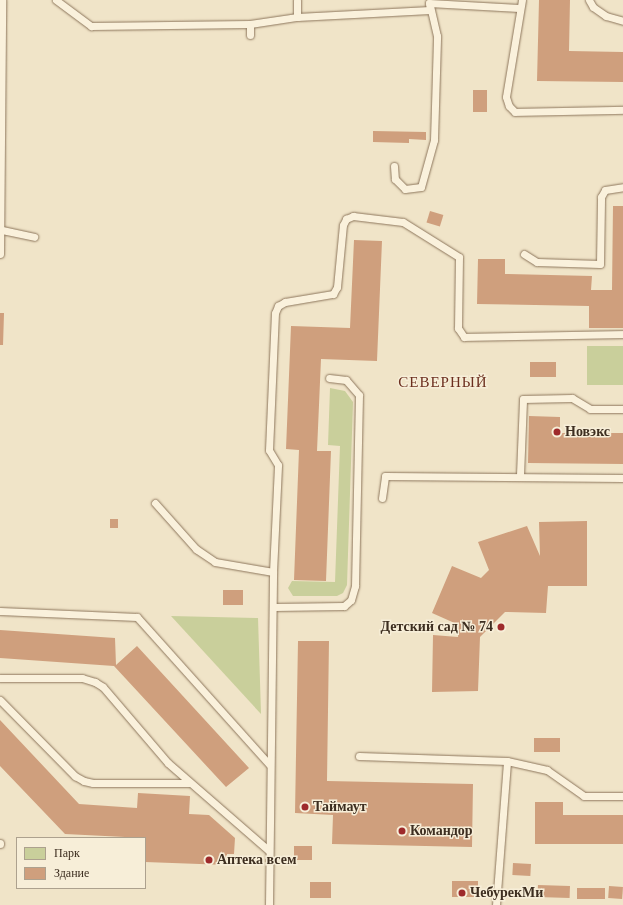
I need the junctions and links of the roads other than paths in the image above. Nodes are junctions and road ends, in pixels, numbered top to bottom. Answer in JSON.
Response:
{"nodes":[{"id":1,"x":2,"y":0,"type":"edge"},
{"id":2,"x":56,"y":0,"type":"edge"},
{"id":3,"x":297,"y":0,"type":"edge"},
{"id":4,"x":522,"y":0,"type":"edge"},
{"id":5,"x":589,"y":0,"type":"edge"},
{"id":6,"x":430,"y":4,"type":"edge"},
{"id":7,"x":519,"y":8,"type":"junction"},
{"id":8,"x":297,"y":17,"type":"junction"},
{"id":9,"x":623,"y":21,"type":"edge"},
{"id":10,"x":250,"y":24,"type":"junction"},
{"id":11,"x":250,"y":35,"type":"dead end"},
{"id":12,"x":623,"y":110,"type":"edge"},
{"id":13,"x":394,"y":166,"type":"dead end"},
{"id":14,"x":623,"y":187,"type":"edge"},
{"id":15,"x":2,"y":230,"type":"junction"},
{"id":16,"x":34,"y":237,"type":"dead end"},
{"id":17,"x":0,"y":254,"type":"edge"},
{"id":18,"x":524,"y":254,"type":"dead end"},
{"id":19,"x":623,"y":334,"type":"edge"},
{"id":20,"x":329,"y":378,"type":"dead end"},
{"id":21,"x":623,"y":409,"type":"edge"},
{"id":22,"x":520,"y":476,"type":"junction"},
{"id":23,"x":623,"y":478,"type":"edge"},
{"id":24,"x":382,"y":498,"type":"dead end"},
{"id":25,"x":155,"y":503,"type":"dead end"},
{"id":26,"x":273,"y":572,"type":"junction"},
{"id":27,"x":274,"y":607,"type":"junction"},
{"id":28,"x":0,"y":611,"type":"edge"},
{"id":29,"x":0,"y":678,"type":"edge"},
{"id":30,"x":0,"y":700,"type":"edge"},
{"id":31,"x":359,"y":756,"type":"dead end"},
{"id":32,"x":507,"y":761,"type":"junction"},
{"id":33,"x":269,"y":764,"type":"junction"},
{"id":34,"x":189,"y":783,"type":"junction"},
{"id":35,"x":623,"y":796,"type":"edge"},
{"id":36,"x":268,"y":850,"type":"junction"},
{"id":37,"x":269,"y":905,"type":"edge"},
{"id":38,"x":496,"y":905,"type":"edge"}],
"edges":[{"from":1,"to":15,"type":"lane"},
{"from":2,"to":10,"type":"lane"},
{"from":3,"to":8,"type":"lane"},
{"from":4,"to":7,"type":"lane"},
{"from":5,"to":9,"type":"lane"},
{"from":6,"to":7,"type":"lane"},
{"from":6,"to":8,"type":"lane"},
{"from":6,"to":13,"type":"lane"},
{"from":7,"to":12,"type":"lane"},
{"from":8,"to":10,"type":"lane"},
{"from":10,"to":11,"type":"lane"},
{"from":14,"to":18,"type":"lane"},
{"from":15,"to":16,"type":"lane"},
{"from":15,"to":17,"type":"lane"},
{"from":19,"to":26,"type":"lane"},
{"from":20,"to":27,"type":"lane"},
{"from":21,"to":22,"type":"lane"},
{"from":22,"to":23,"type":"lane"},
{"from":22,"to":24,"type":"lane"},
{"from":25,"to":26,"type":"lane"},
{"from":26,"to":27,"type":"lane"},
{"from":27,"to":33,"type":"lane"},
{"from":28,"to":33,"type":"lane"},
{"from":29,"to":34,"type":"lane"},
{"from":30,"to":34,"type":"lane"},
{"from":31,"to":32,"type":"lane"},
{"from":32,"to":35,"type":"lane"},
{"from":32,"to":38,"type":"lane"},
{"from":33,"to":36,"type":"lane"},
{"from":34,"to":36,"type":"lane"},
{"from":36,"to":37,"type":"lane"}]}
